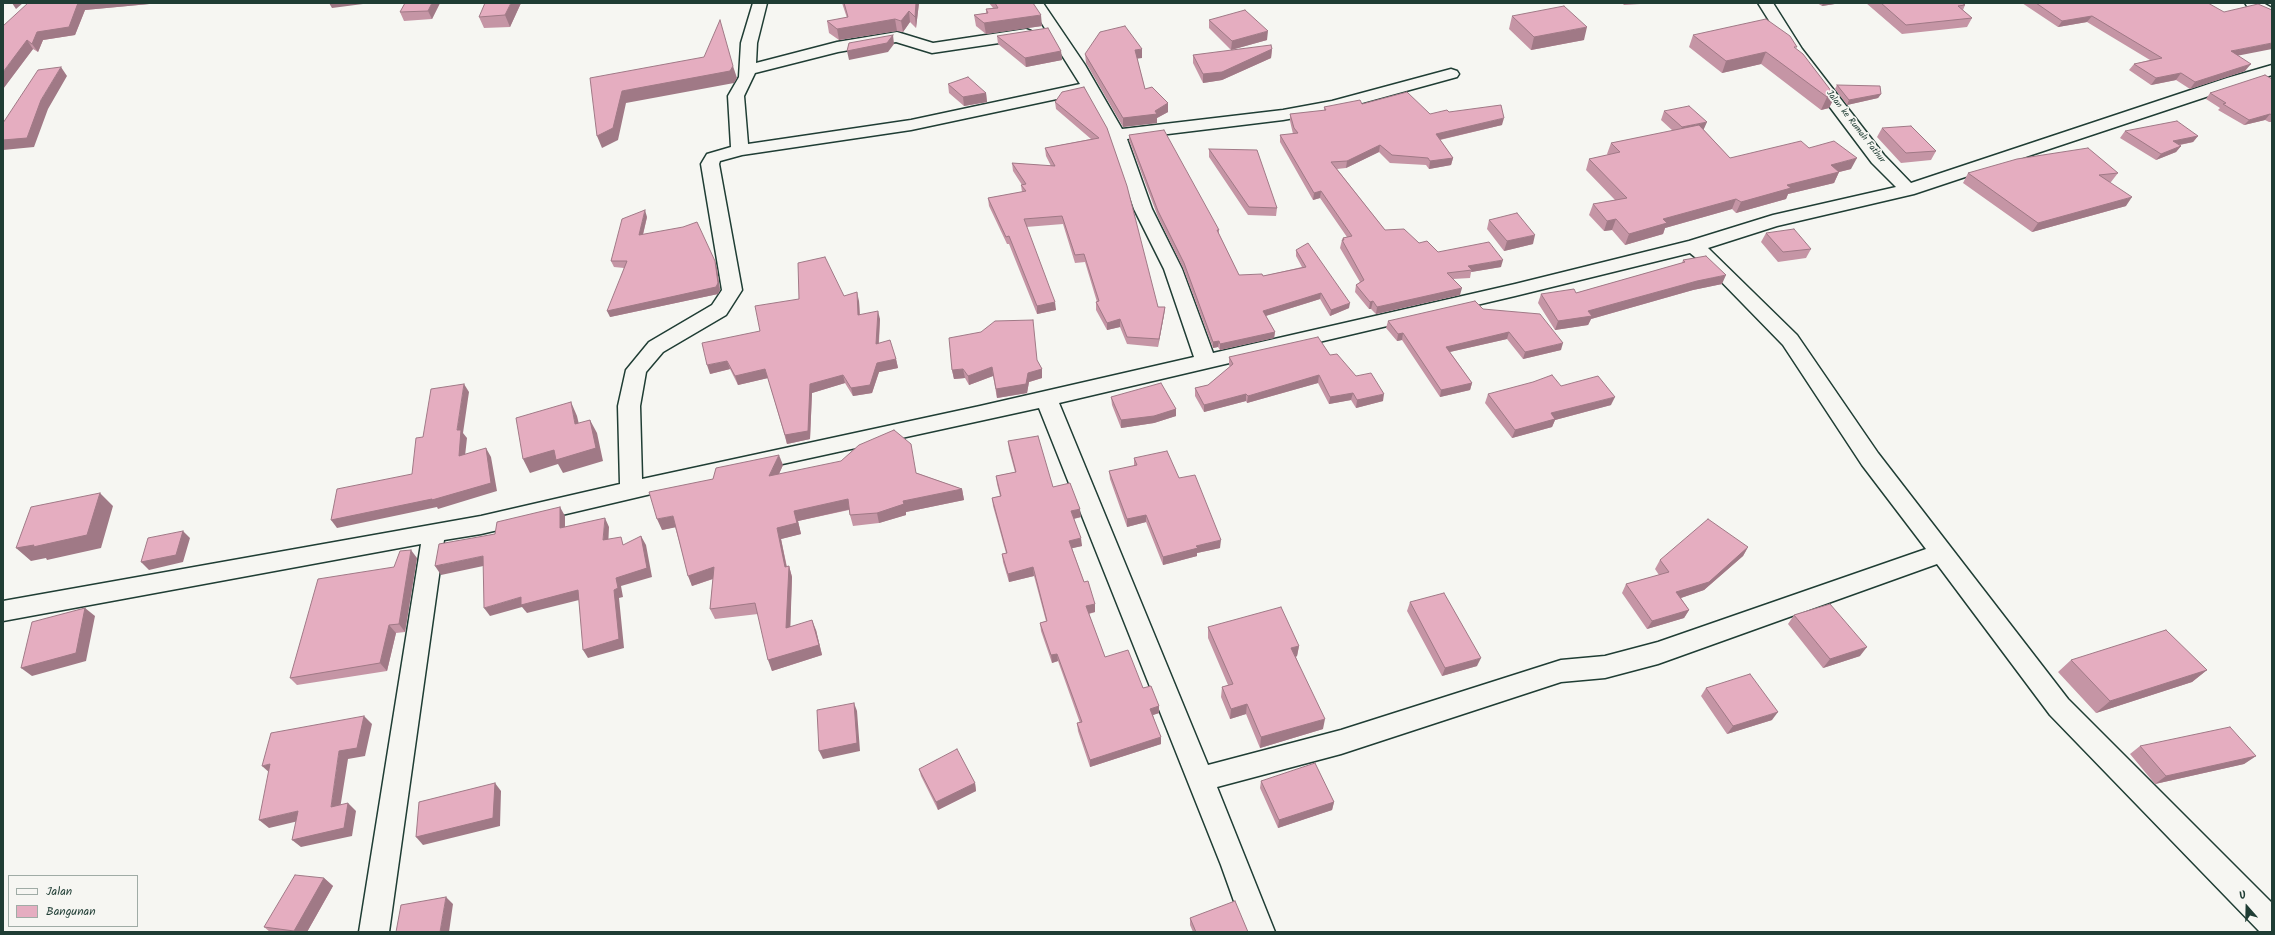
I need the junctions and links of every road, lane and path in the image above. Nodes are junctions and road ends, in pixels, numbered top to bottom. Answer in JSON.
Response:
{"nodes":[{"id":1,"x":760,"y":3,"type":"edge"},
{"id":2,"x":1036,"y":3,"type":"edge"},
{"id":3,"x":2252,"y":3,"type":"edge"},
{"id":4,"x":1769,"y":5,"type":"edge"},
{"id":5,"x":2272,"y":14,"type":"edge"},
{"id":6,"x":1053,"y":30,"type":"junction"},
{"id":7,"x":748,"y":70,"type":"junction"},
{"id":8,"x":2272,"y":70,"type":"edge"},
{"id":9,"x":1451,"y":74,"type":"dead end"},
{"id":10,"x":1089,"y":87,"type":"junction"},
{"id":11,"x":1117,"y":135,"type":"junction"},
{"id":12,"x":740,"y":150,"type":"junction"},
{"id":13,"x":1908,"y":190,"type":"junction"},
{"id":14,"x":1694,"y":246,"type":"junction"},
{"id":15,"x":1206,"y":360,"type":"junction"},
{"id":16,"x":1046,"y":398,"type":"junction"},
{"id":17,"x":631,"y":490,"type":"junction"},
{"id":18,"x":434,"y":532,"type":"junction"},
{"id":19,"x":1942,"y":554,"type":"junction"},
{"id":20,"x":3,"y":611,"type":"edge"},
{"id":21,"x":1200,"y":779,"type":"junction"},
{"id":22,"x":2272,"y":924,"type":"edge"},
{"id":23,"x":374,"y":932,"type":"edge"},
{"id":24,"x":1260,"y":932,"type":"edge"}],
"edges":[{"from":1,"to":7,"type":"street"},
{"from":2,"to":6,"type":"street"},
{"from":3,"to":5,"type":"street"},
{"from":4,"to":13,"type":"street","name":"Jalan ke Rumah Fathur"},
{"from":6,"to":7,"type":"street"},
{"from":6,"to":10,"type":"street"},
{"from":7,"to":12,"type":"street"},
{"from":8,"to":13,"type":"street"},
{"from":9,"to":11,"type":"street"},
{"from":10,"to":11,"type":"street"},
{"from":10,"to":12,"type":"street"},
{"from":11,"to":15,"type":"street"},
{"from":12,"to":17,"type":"street"},
{"from":13,"to":14,"type":"street"},
{"from":14,"to":15,"type":"street"},
{"from":14,"to":19,"type":"street"},
{"from":15,"to":16,"type":"street"},
{"from":16,"to":17,"type":"street"},
{"from":16,"to":21,"type":"street"},
{"from":17,"to":18,"type":"street"},
{"from":18,"to":20,"type":"street"},
{"from":18,"to":23,"type":"street"},
{"from":19,"to":21,"type":"street"},
{"from":19,"to":22,"type":"street"},
{"from":21,"to":24,"type":"street"}]}
